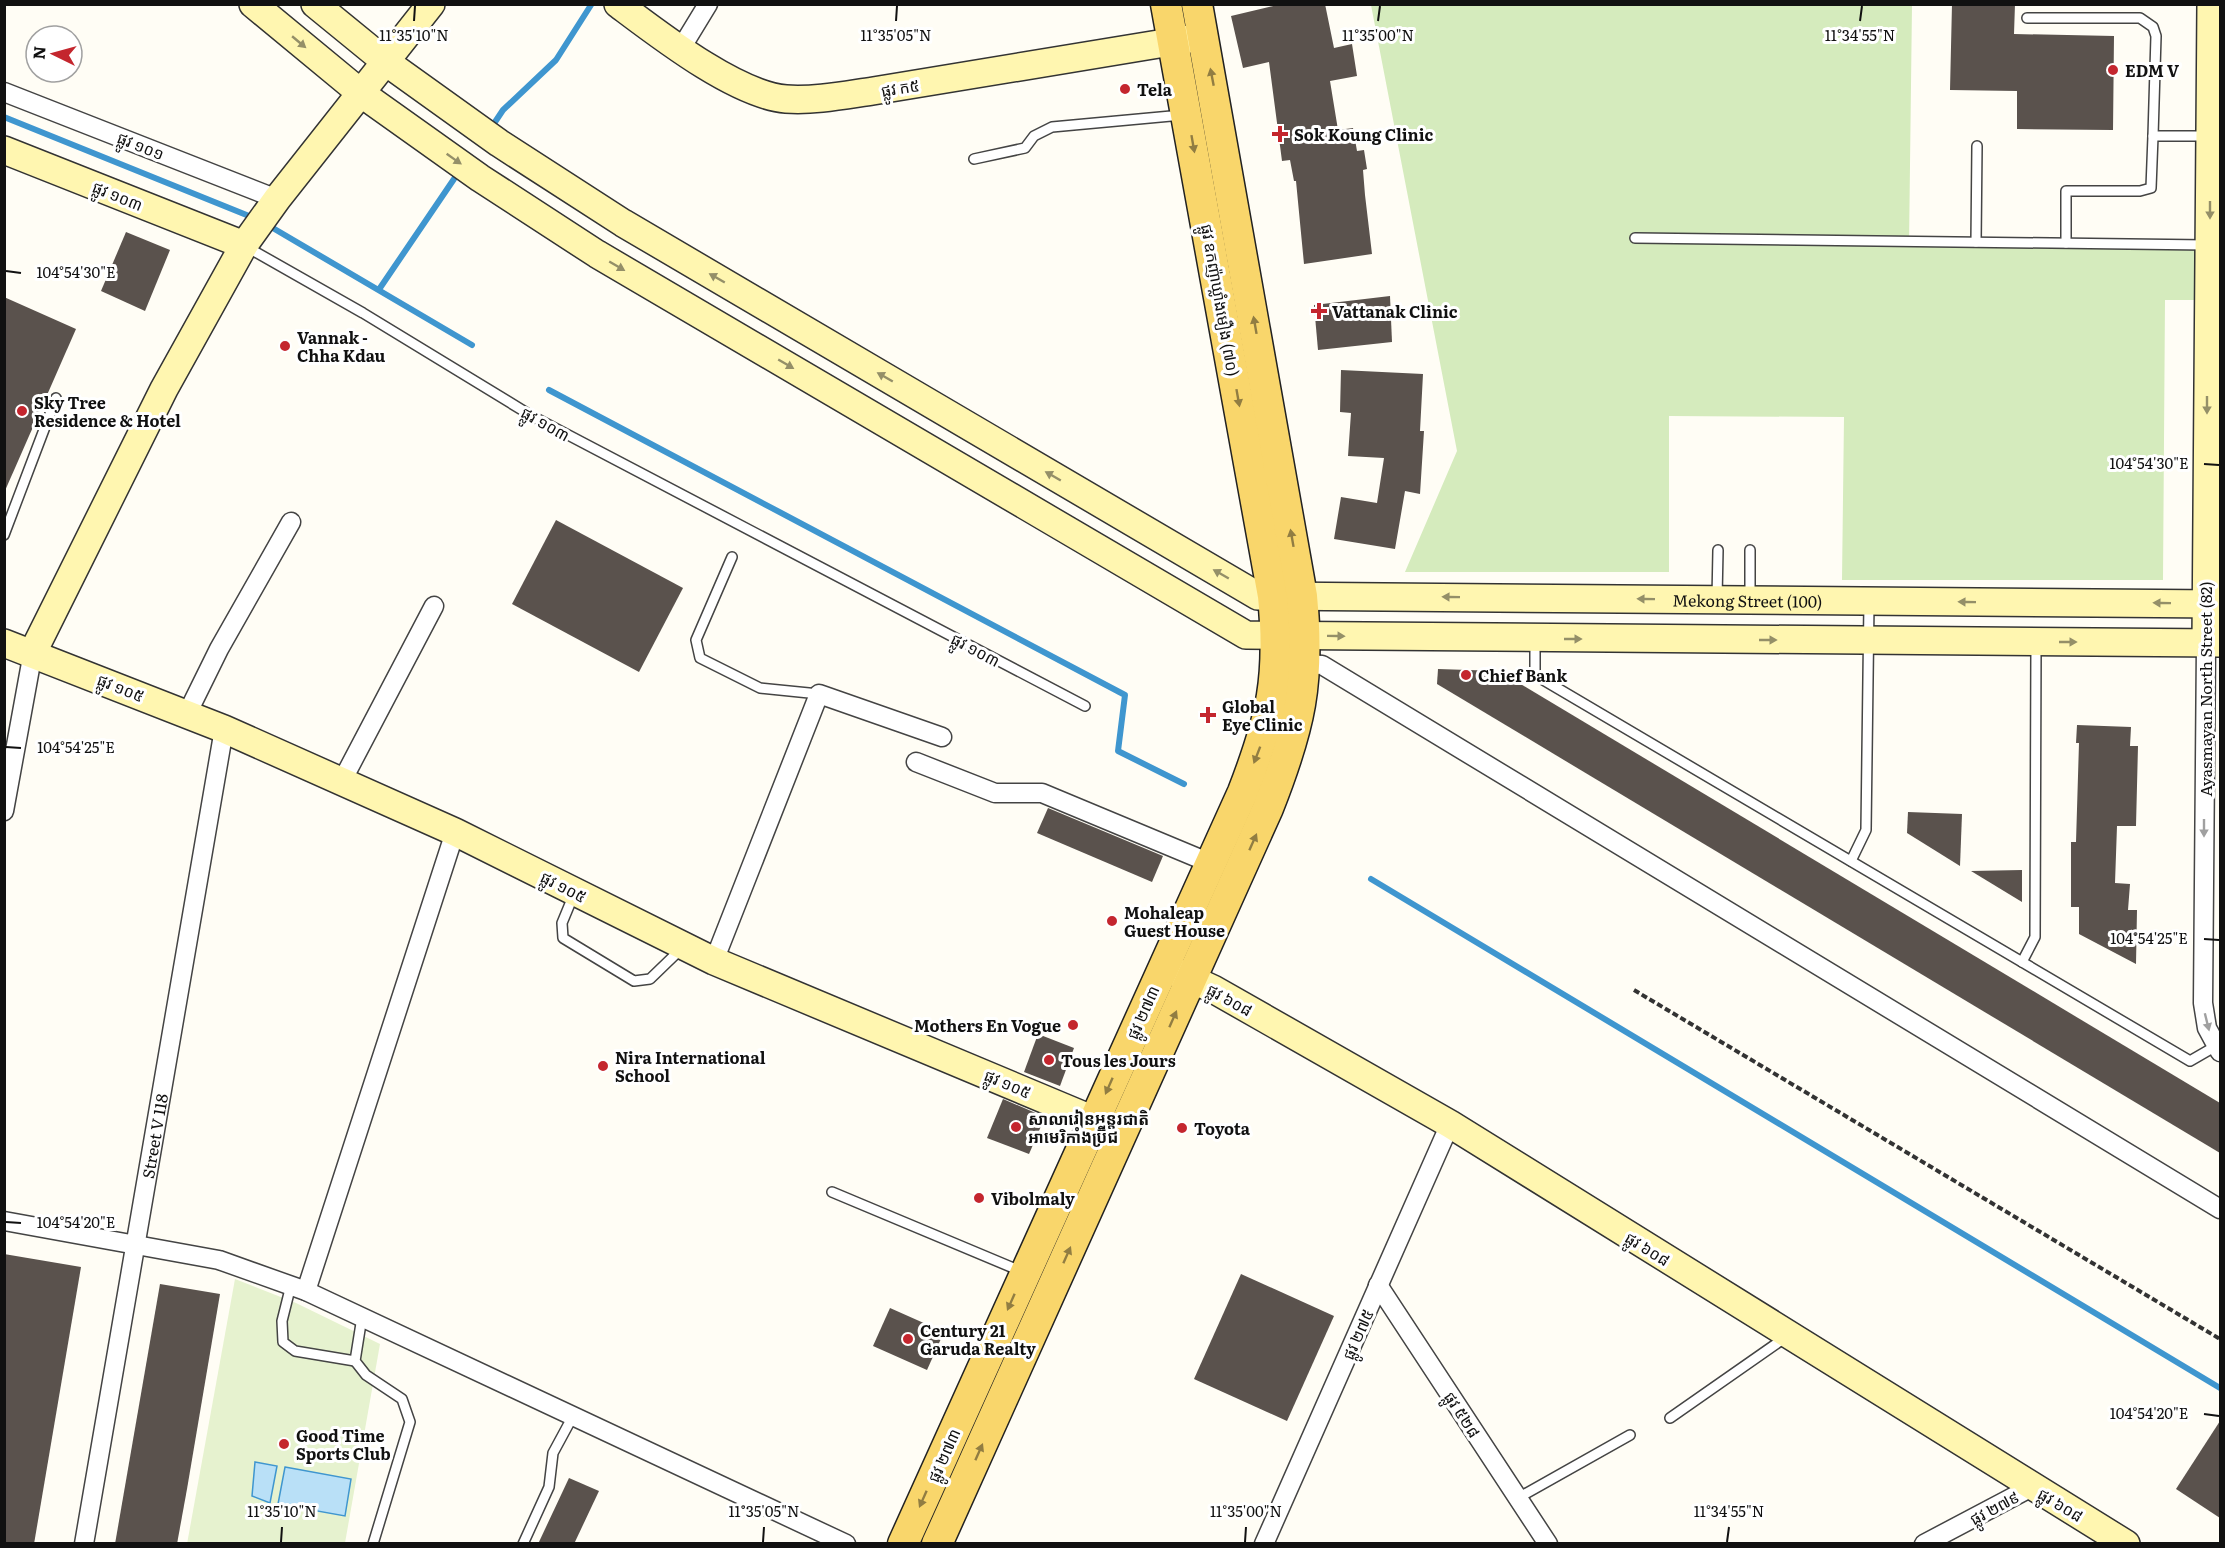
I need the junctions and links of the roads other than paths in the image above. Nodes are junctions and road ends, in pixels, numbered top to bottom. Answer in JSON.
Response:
{"nodes":[{"id":1,"x":254,"y":4,"type":"edge"},
{"id":2,"x":315,"y":4,"type":"edge"},
{"id":3,"x":431,"y":4,"type":"edge"},
{"id":4,"x":618,"y":4,"type":"edge"},
{"id":5,"x":708,"y":4,"type":"edge"},
{"id":6,"x":1166,"y":4,"type":"edge"},
{"id":7,"x":1197,"y":4,"type":"edge"},
{"id":8,"x":2211,"y":4,"type":"edge"},
{"id":9,"x":2027,"y":18,"type":"dead end"},
{"id":10,"x":1204,"y":36,"type":"junction"},
{"id":11,"x":1174,"y":43,"type":"junction"},
{"id":12,"x":681,"y":50,"type":"junction"},
{"id":13,"x":387,"y":62,"type":"junction"},
{"id":14,"x":4,"y":92,"type":"edge"},
{"id":15,"x":362,"y":94,"type":"junction"},
{"id":16,"x":1188,"y":114,"type":"junction"},
{"id":17,"x":2153,"y":136,"type":"junction"},
{"id":18,"x":2210,"y":136,"type":"junction"},
{"id":19,"x":1977,"y":146,"type":"dead end"},
{"id":20,"x":4,"y":150,"type":"edge"},
{"id":21,"x":974,"y":159,"type":"dead end"},
{"id":22,"x":260,"y":222,"type":"junction"},
{"id":23,"x":1635,"y":238,"type":"dead end"},
{"id":24,"x":1976,"y":242,"type":"junction"},
{"id":25,"x":2066,"y":243,"type":"junction"},
{"id":26,"x":2215,"y":255,"type":"edge"},
{"id":27,"x":56,"y":398,"type":"dead end"},
{"id":28,"x":291,"y":522,"type":"dead end"},
{"id":29,"x":4,"y":535,"type":"edge"},
{"id":30,"x":1718,"y":550,"type":"dead end"},
{"id":31,"x":1750,"y":550,"type":"dead end"},
{"id":32,"x":732,"y":557,"type":"dead end"},
{"id":33,"x":1288,"y":596,"type":"junction"},
{"id":34,"x":1717,"y":599,"type":"junction"},
{"id":35,"x":1750,"y":600,"type":"junction"},
{"id":36,"x":1869,"y":601,"type":"junction"},
{"id":37,"x":2213,"y":604,"type":"edge"},
{"id":38,"x":434,"y":606,"type":"dead end"},
{"id":39,"x":1535,"y":638,"type":"junction"},
{"id":40,"x":1868,"y":641,"type":"junction"},
{"id":41,"x":2036,"y":642,"type":"junction"},
{"id":42,"x":4,"y":643,"type":"edge"},
{"id":43,"x":2213,"y":643,"type":"edge"},
{"id":44,"x":1292,"y":649,"type":"junction"},
{"id":45,"x":33,"y":652,"type":"junction"},
{"id":46,"x":819,"y":694,"type":"junction"},
{"id":47,"x":1085,"y":706,"type":"dead end"},
{"id":48,"x":187,"y":714,"type":"junction"},
{"id":49,"x":224,"y":729,"type":"junction"},
{"id":50,"x":942,"y":737,"type":"dead end"},
{"id":51,"x":916,"y":762,"type":"dead end"},
{"id":52,"x":342,"y":781,"type":"junction"},
{"id":53,"x":4,"y":810,"type":"edge"},
{"id":54,"x":455,"y":832,"type":"junction"},
{"id":55,"x":1851,"y":861,"type":"junction"},
{"id":56,"x":1210,"y":863,"type":"junction"},
{"id":57,"x":575,"y":891,"type":"junction"},
{"id":58,"x":684,"y":946,"type":"junction"},
{"id":59,"x":714,"y":961,"type":"junction"},
{"id":60,"x":2022,"y":962,"type":"junction"},
{"id":61,"x":1162,"y":966,"type":"junction"},
{"id":62,"x":1191,"y":979,"type":"junction"},
{"id":63,"x":2218,"y":1049,"type":"edge"},
{"id":64,"x":1094,"y":1119,"type":"junction"},
{"id":65,"x":1450,"y":1124,"type":"junction"},
{"id":66,"x":1122,"y":1132,"type":"junction"},
{"id":67,"x":832,"y":1192,"type":"dead end"},
{"id":68,"x":2220,"y":1209,"type":"edge"},
{"id":69,"x":4,"y":1221,"type":"edge"},
{"id":70,"x":136,"y":1244,"type":"junction"},
{"id":71,"x":1025,"y":1273,"type":"junction"},
{"id":72,"x":1378,"y":1285,"type":"junction"},
{"id":73,"x":298,"y":1288,"type":"junction"},
{"id":74,"x":362,"y":1317,"type":"junction"},
{"id":75,"x":1788,"y":1335,"type":"junction"},
{"id":76,"x":988,"y":1354,"type":"junction"},
{"id":77,"x":355,"y":1361,"type":"junction"},
{"id":78,"x":1016,"y":1368,"type":"junction"},
{"id":79,"x":573,"y":1416,"type":"junction"},
{"id":80,"x":1670,"y":1418,"type":"dead end"},
{"id":81,"x":1630,"y":1435,"type":"dead end"},
{"id":82,"x":2032,"y":1487,"type":"junction"},
{"id":83,"x":1518,"y":1498,"type":"junction"},
{"id":84,"x":84,"y":1544,"type":"edge"},
{"id":85,"x":373,"y":1544,"type":"edge"},
{"id":86,"x":523,"y":1544,"type":"edge"},
{"id":87,"x":846,"y":1544,"type":"edge"},
{"id":88,"x":903,"y":1544,"type":"edge"},
{"id":89,"x":938,"y":1544,"type":"edge"},
{"id":90,"x":1264,"y":1544,"type":"edge"},
{"id":91,"x":1548,"y":1544,"type":"edge"},
{"id":92,"x":1924,"y":1544,"type":"edge"},
{"id":93,"x":2126,"y":1544,"type":"edge"}],
"edges":[{"from":1,"to":15,"type":"street","one_way":true},
{"from":2,"to":13,"type":"street","name":"Mekong Street (100)"},
{"from":3,"to":13,"type":"street"},
{"from":4,"to":12,"type":"street","name":"ផ្លូវ ក៥"},
{"from":5,"to":12,"type":"street"},
{"from":6,"to":11,"type":"main road","name":"ផ្លូវ ឧកញ៉ាឃ្លាំងមឿង (៧០)"},
{"from":7,"to":10,"type":"main road","name":"ផ្លូវ ឧកញ៉ាឃ្លាំងមឿង (៧០)"},
{"from":8,"to":18,"type":"street","name":"Ayasmayan North Street (82)"},
{"from":9,"to":17,"type":"lane"},
{"from":10,"to":11,"type":"street","name":"ផ្លូវ ក៥"},
{"from":33,"to":10,"type":"main road","name":"ផ្លូវ ឧកញ៉ាឃ្លាំងមឿង (៧០)","one_way":true},
{"from":11,"to":12,"type":"street","name":"ផ្លូវ ក៥"},
{"from":11,"to":16,"type":"main road","name":"ផ្លូវ ឧកញ៉ាឃ្លាំងមឿង (៧០)"},
{"from":13,"to":15,"type":"street"},
{"from":33,"to":13,"type":"street","name":"Mekong Street (100)","one_way":true},
{"from":14,"to":22,"type":"street","name":"ផ្លូវ ១០១"},
{"from":15,"to":22,"type":"street"},
{"from":15,"to":44,"type":"street","one_way":true},
{"from":16,"to":21,"type":"lane"},
{"from":16,"to":33,"type":"main road","name":"ផ្លូវ ឧកញ៉ាឃ្លាំងមឿង (៧០)","one_way":true},
{"from":17,"to":18,"type":"lane"},
{"from":17,"to":25,"type":"lane"},
{"from":18,"to":26,"type":"street","name":"Ayasmayan North Street (82)","one_way":true},
{"from":19,"to":24,"type":"lane"},
{"from":20,"to":22,"type":"street","name":"ផ្លូវ ១០៣"},
{"from":22,"to":45,"type":"street"},
{"from":22,"to":47,"type":"lane","name":"ផ្លូវ ១០៣"},
{"from":23,"to":24,"type":"lane"},
{"from":24,"to":25,"type":"lane"},
{"from":25,"to":26,"type":"lane"},
{"from":26,"to":37,"type":"street","name":"Ayasmayan North Street (82)","one_way":true},
{"from":27,"to":29,"type":"lane"},
{"from":28,"to":48,"type":"street"},
{"from":30,"to":34,"type":"lane"},
{"from":31,"to":35,"type":"lane"},
{"from":32,"to":46,"type":"lane"},
{"from":34,"to":33,"type":"street","name":"Mekong Street (100)","one_way":true},
{"from":33,"to":44,"type":"main road"},
{"from":34,"to":35,"type":"street","name":"Mekong Street (100)"},
{"from":35,"to":36,"type":"street","name":"Mekong Street (100)"},
{"from":37,"to":36,"type":"street","name":"Mekong Street (100)","one_way":true},
{"from":36,"to":40,"type":"lane"},
{"from":37,"to":43,"type":"street","name":"Ayasmayan North Street (82)"},
{"from":38,"to":52,"type":"street"},
{"from":39,"to":40,"type":"street","one_way":true},
{"from":44,"to":39,"type":"street","one_way":true},
{"from":39,"to":55,"type":"lane"},
{"from":40,"to":41,"type":"street"},
{"from":40,"to":55,"type":"lane"},
{"from":41,"to":43,"type":"street","one_way":true},
{"from":41,"to":60,"type":"lane"},
{"from":42,"to":45,"type":"street","name":"ផ្លូវ ១០៥"},
{"from":43,"to":63,"type":"street","name":"Ayasmayan North Street (82)","one_way":true},
{"from":44,"to":56,"type":"main road","name":"ផ្លូវ ២៧៣","one_way":true},
{"from":62,"to":44,"type":"main road","name":"ផ្លូវ ២៧៣","one_way":true},
{"from":44,"to":68,"type":"street"},
{"from":45,"to":48,"type":"street","name":"ផ្លូវ ១០៥"},
{"from":45,"to":53,"type":"street"},
{"from":46,"to":50,"type":"street"},
{"from":46,"to":59,"type":"street"},
{"from":48,"to":49,"type":"street","name":"ផ្លូវ ១០៥"},
{"from":49,"to":52,"type":"street","name":"ផ្លូវ ១០៥"},
{"from":49,"to":70,"type":"street","name":"Street V 118"},
{"from":51,"to":56,"type":"street"},
{"from":52,"to":54,"type":"street","name":"ផ្លូវ ១០៥"},
{"from":54,"to":57,"type":"street","name":"ផ្លូវ ១០៥"},
{"from":54,"to":73,"type":"street"},
{"from":55,"to":60,"type":"lane"},
{"from":56,"to":61,"type":"main road","name":"ផ្លូវ ២៧៣"},
{"from":57,"to":58,"type":"street","name":"ផ្លូវ ១០៥"},
{"from":57,"to":58,"type":"lane"},
{"from":58,"to":59,"type":"street","name":"ផ្លូវ ១០៥"},
{"from":59,"to":64,"type":"street","name":"ផ្លូវ ១០៥"},
{"from":60,"to":63,"type":"lane"},
{"from":61,"to":62,"type":"street","name":"ផ្លូវ ៦០៨"},
{"from":61,"to":64,"type":"main road","name":"ផ្លូវ ២៧៣","one_way":true},
{"from":62,"to":65,"type":"street","name":"ផ្លូវ ៦០៨"},
{"from":66,"to":62,"type":"main road","name":"ផ្លូវ ២៧៣","one_way":true},
{"from":64,"to":66,"type":"street","name":"ផ្លូវ ១០៥"},
{"from":64,"to":71,"type":"main road","name":"ផ្លូវ ២៧៣"},
{"from":65,"to":72,"type":"street","name":"ផ្លូវ ២៧៥"},
{"from":65,"to":75,"type":"street","name":"ផ្លូវ ៦០៨"},
{"from":78,"to":66,"type":"main road","name":"ផ្លូវ ២៧៣","one_way":true},
{"from":67,"to":71,"type":"lane"},
{"from":69,"to":70,"type":"street"},
{"from":70,"to":73,"type":"street"},
{"from":70,"to":84,"type":"street","name":"Street V 118"},
{"from":71,"to":76,"type":"main road","name":"ផ្លូវ ២៧៣","one_way":true},
{"from":72,"to":83,"type":"street","name":"ផ្លូវ ៥២៨"},
{"from":72,"to":90,"type":"street","name":"ផ្លូវ ២៧៥"},
{"from":73,"to":74,"type":"street"},
{"from":73,"to":77,"type":"lane"},
{"from":74,"to":77,"type":"lane"},
{"from":74,"to":79,"type":"street"},
{"from":75,"to":80,"type":"lane"},
{"from":75,"to":82,"type":"street","name":"ផ្លូវ ៦០៨"},
{"from":76,"to":78,"type":"main road"},
{"from":76,"to":88,"type":"main road","name":"ផ្លូវ ២៧៣","one_way":true},
{"from":77,"to":85,"type":"lane"},
{"from":89,"to":78,"type":"main road","name":"ផ្លូវ ២៧៣","one_way":true},
{"from":79,"to":86,"type":"lane"},
{"from":79,"to":87,"type":"street"},
{"from":81,"to":83,"type":"lane"},
{"from":82,"to":92,"type":"street","name":"ផ្លូវ ២៧៩"},
{"from":82,"to":93,"type":"street","name":"ផ្លូវ ៦០៨"},
{"from":83,"to":91,"type":"street","name":"ផ្លូវ ៥២៨"}]}
